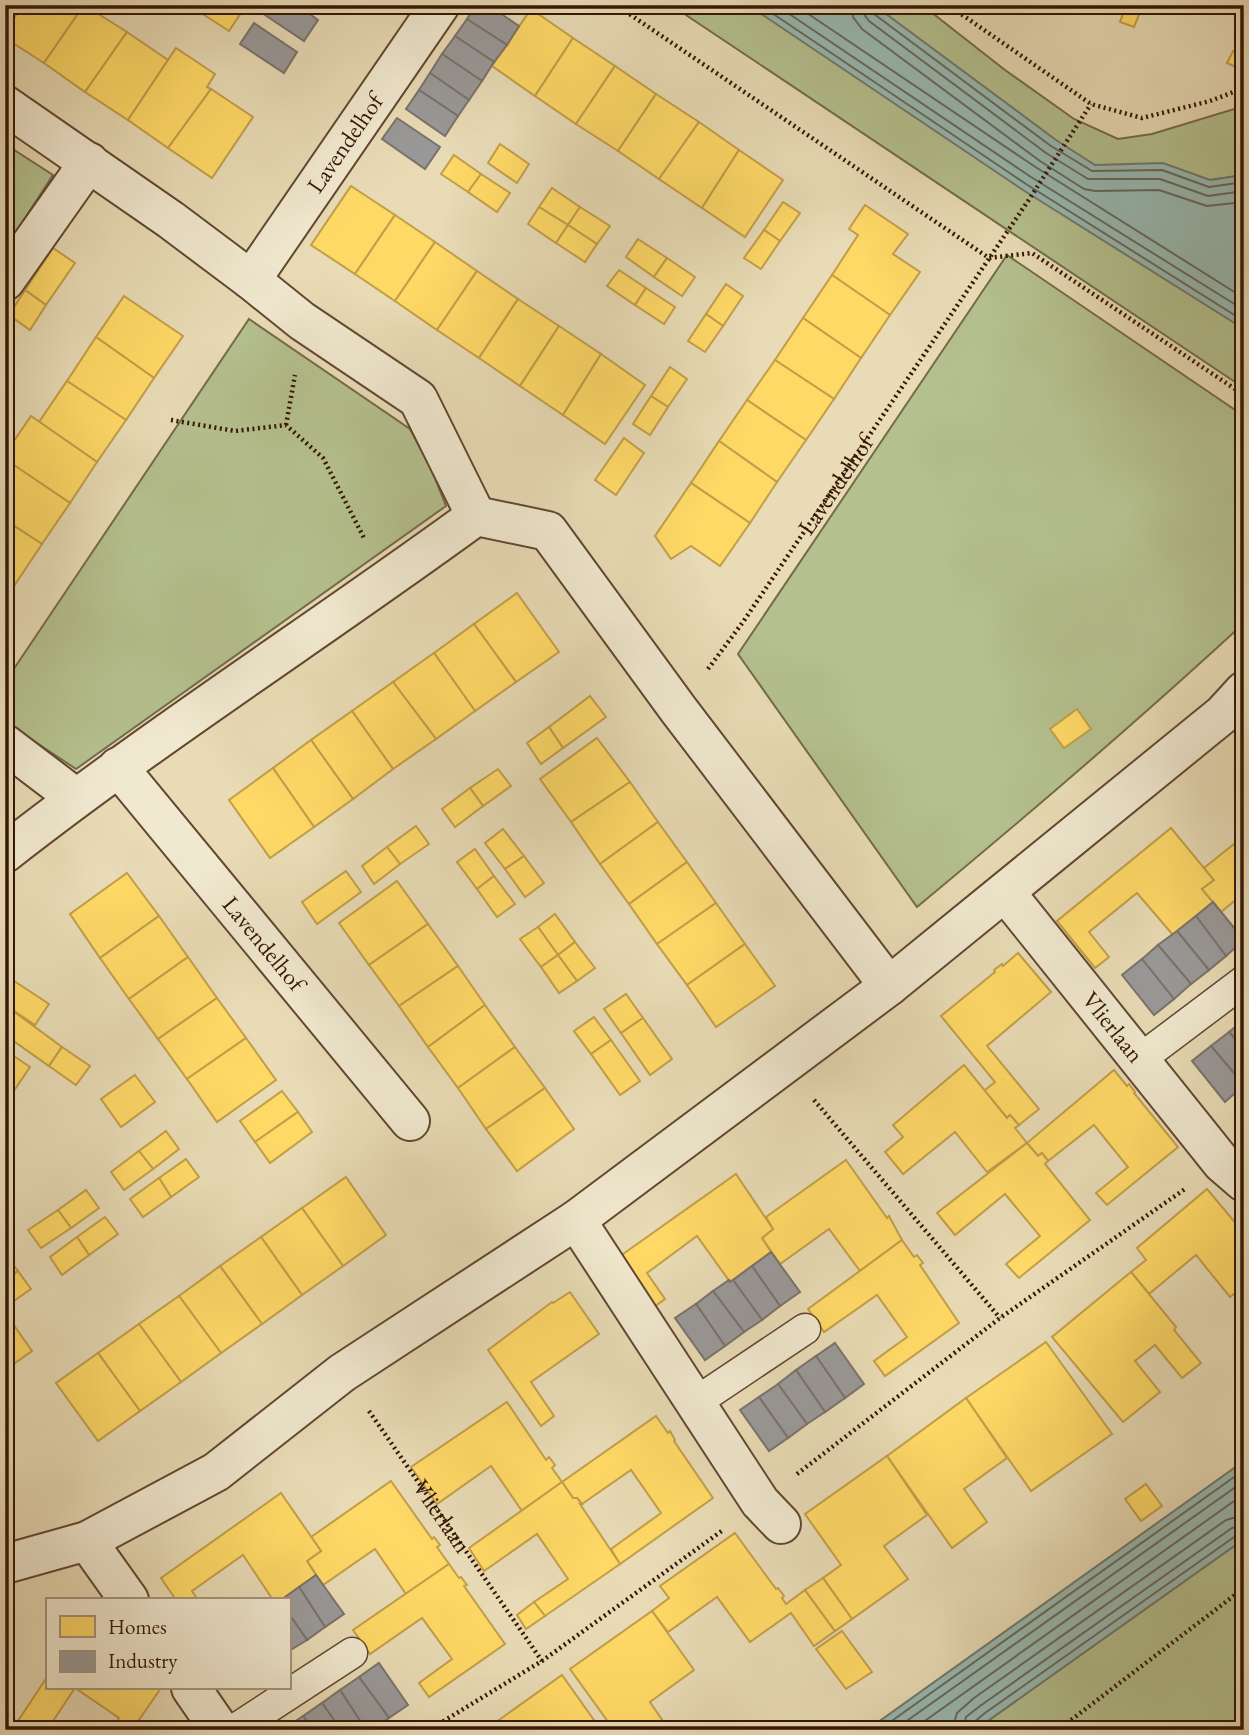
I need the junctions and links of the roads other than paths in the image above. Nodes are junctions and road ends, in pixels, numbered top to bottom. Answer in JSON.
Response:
{"nodes":[{"id":1,"x":440,"y":5,"type":"edge"},
{"id":2,"x":5,"y":105,"type":"edge"},
{"id":3,"x":89,"y":162,"type":"junction"},
{"id":4,"x":251,"y":280,"type":"junction"},
{"id":5,"x":5,"y":281,"type":"edge"},
{"id":6,"x":476,"y":516,"type":"junction"},
{"id":7,"x":1244,"y":691,"type":"edge"},
{"id":8,"x":5,"y":744,"type":"edge"},
{"id":9,"x":118,"y":767,"type":"junction"},
{"id":10,"x":76,"y":798,"type":"junction"},
{"id":11,"x":5,"y":853,"type":"edge"},
{"id":12,"x":1005,"y":892,"type":"junction"},
{"id":13,"x":1244,"y":981,"type":"edge"},
{"id":14,"x":889,"y":986,"type":"junction"},
{"id":15,"x":1139,"y":1060,"type":"junction"},
{"id":16,"x":410,"y":1121,"type":"dead end"},
{"id":17,"x":1233,"y":1173,"type":"edge"},
{"id":18,"x":576,"y":1220,"type":"junction"},
{"id":19,"x":805,"y":1329,"type":"dead end"},
{"id":20,"x":696,"y":1402,"type":"junction"},
{"id":21,"x":770,"y":1513,"type":"road end"},
{"id":22,"x":87,"y":1541,"type":"junction"},
{"id":23,"x":5,"y":1564,"type":"edge"},
{"id":24,"x":128,"y":1598,"type":"edge"},
{"id":25,"x":352,"y":1653,"type":"dead end"},
{"id":26,"x":192,"y":1690,"type":"edge"},
{"id":27,"x":220,"y":1730,"type":"edge"},
{"id":28,"x":234,"y":1730,"type":"edge"}],
"edges":[{"from":1,"to":4,"type":"street","name":"Lavendelhof"},
{"from":2,"to":3,"type":"street"},
{"from":3,"to":4,"type":"street"},
{"from":3,"to":5,"type":"street"},
{"from":4,"to":6,"type":"street"},
{"from":6,"to":9,"type":"street"},
{"from":6,"to":14,"type":"street"},
{"from":7,"to":12,"type":"street"},
{"from":8,"to":10,"type":"street"},
{"from":9,"to":10,"type":"street"},
{"from":9,"to":16,"type":"street","name":"Lavendelhof"},
{"from":10,"to":11,"type":"street"},
{"from":12,"to":14,"type":"street"},
{"from":12,"to":15,"type":"street","name":"Vlierlaan"},
{"from":13,"to":15,"type":"lane"},
{"from":14,"to":18,"type":"street"},
{"from":15,"to":17,"type":"street","name":"Vlierlaan"},
{"from":18,"to":20,"type":"street"},
{"from":18,"to":22,"type":"street"},
{"from":19,"to":20,"type":"lane"},
{"from":20,"to":21,"type":"street"},
{"from":22,"to":23,"type":"street"},
{"from":22,"to":24,"type":"street"},
{"from":25,"to":28,"type":"lane"},
{"from":26,"to":27,"type":"street"}]}
